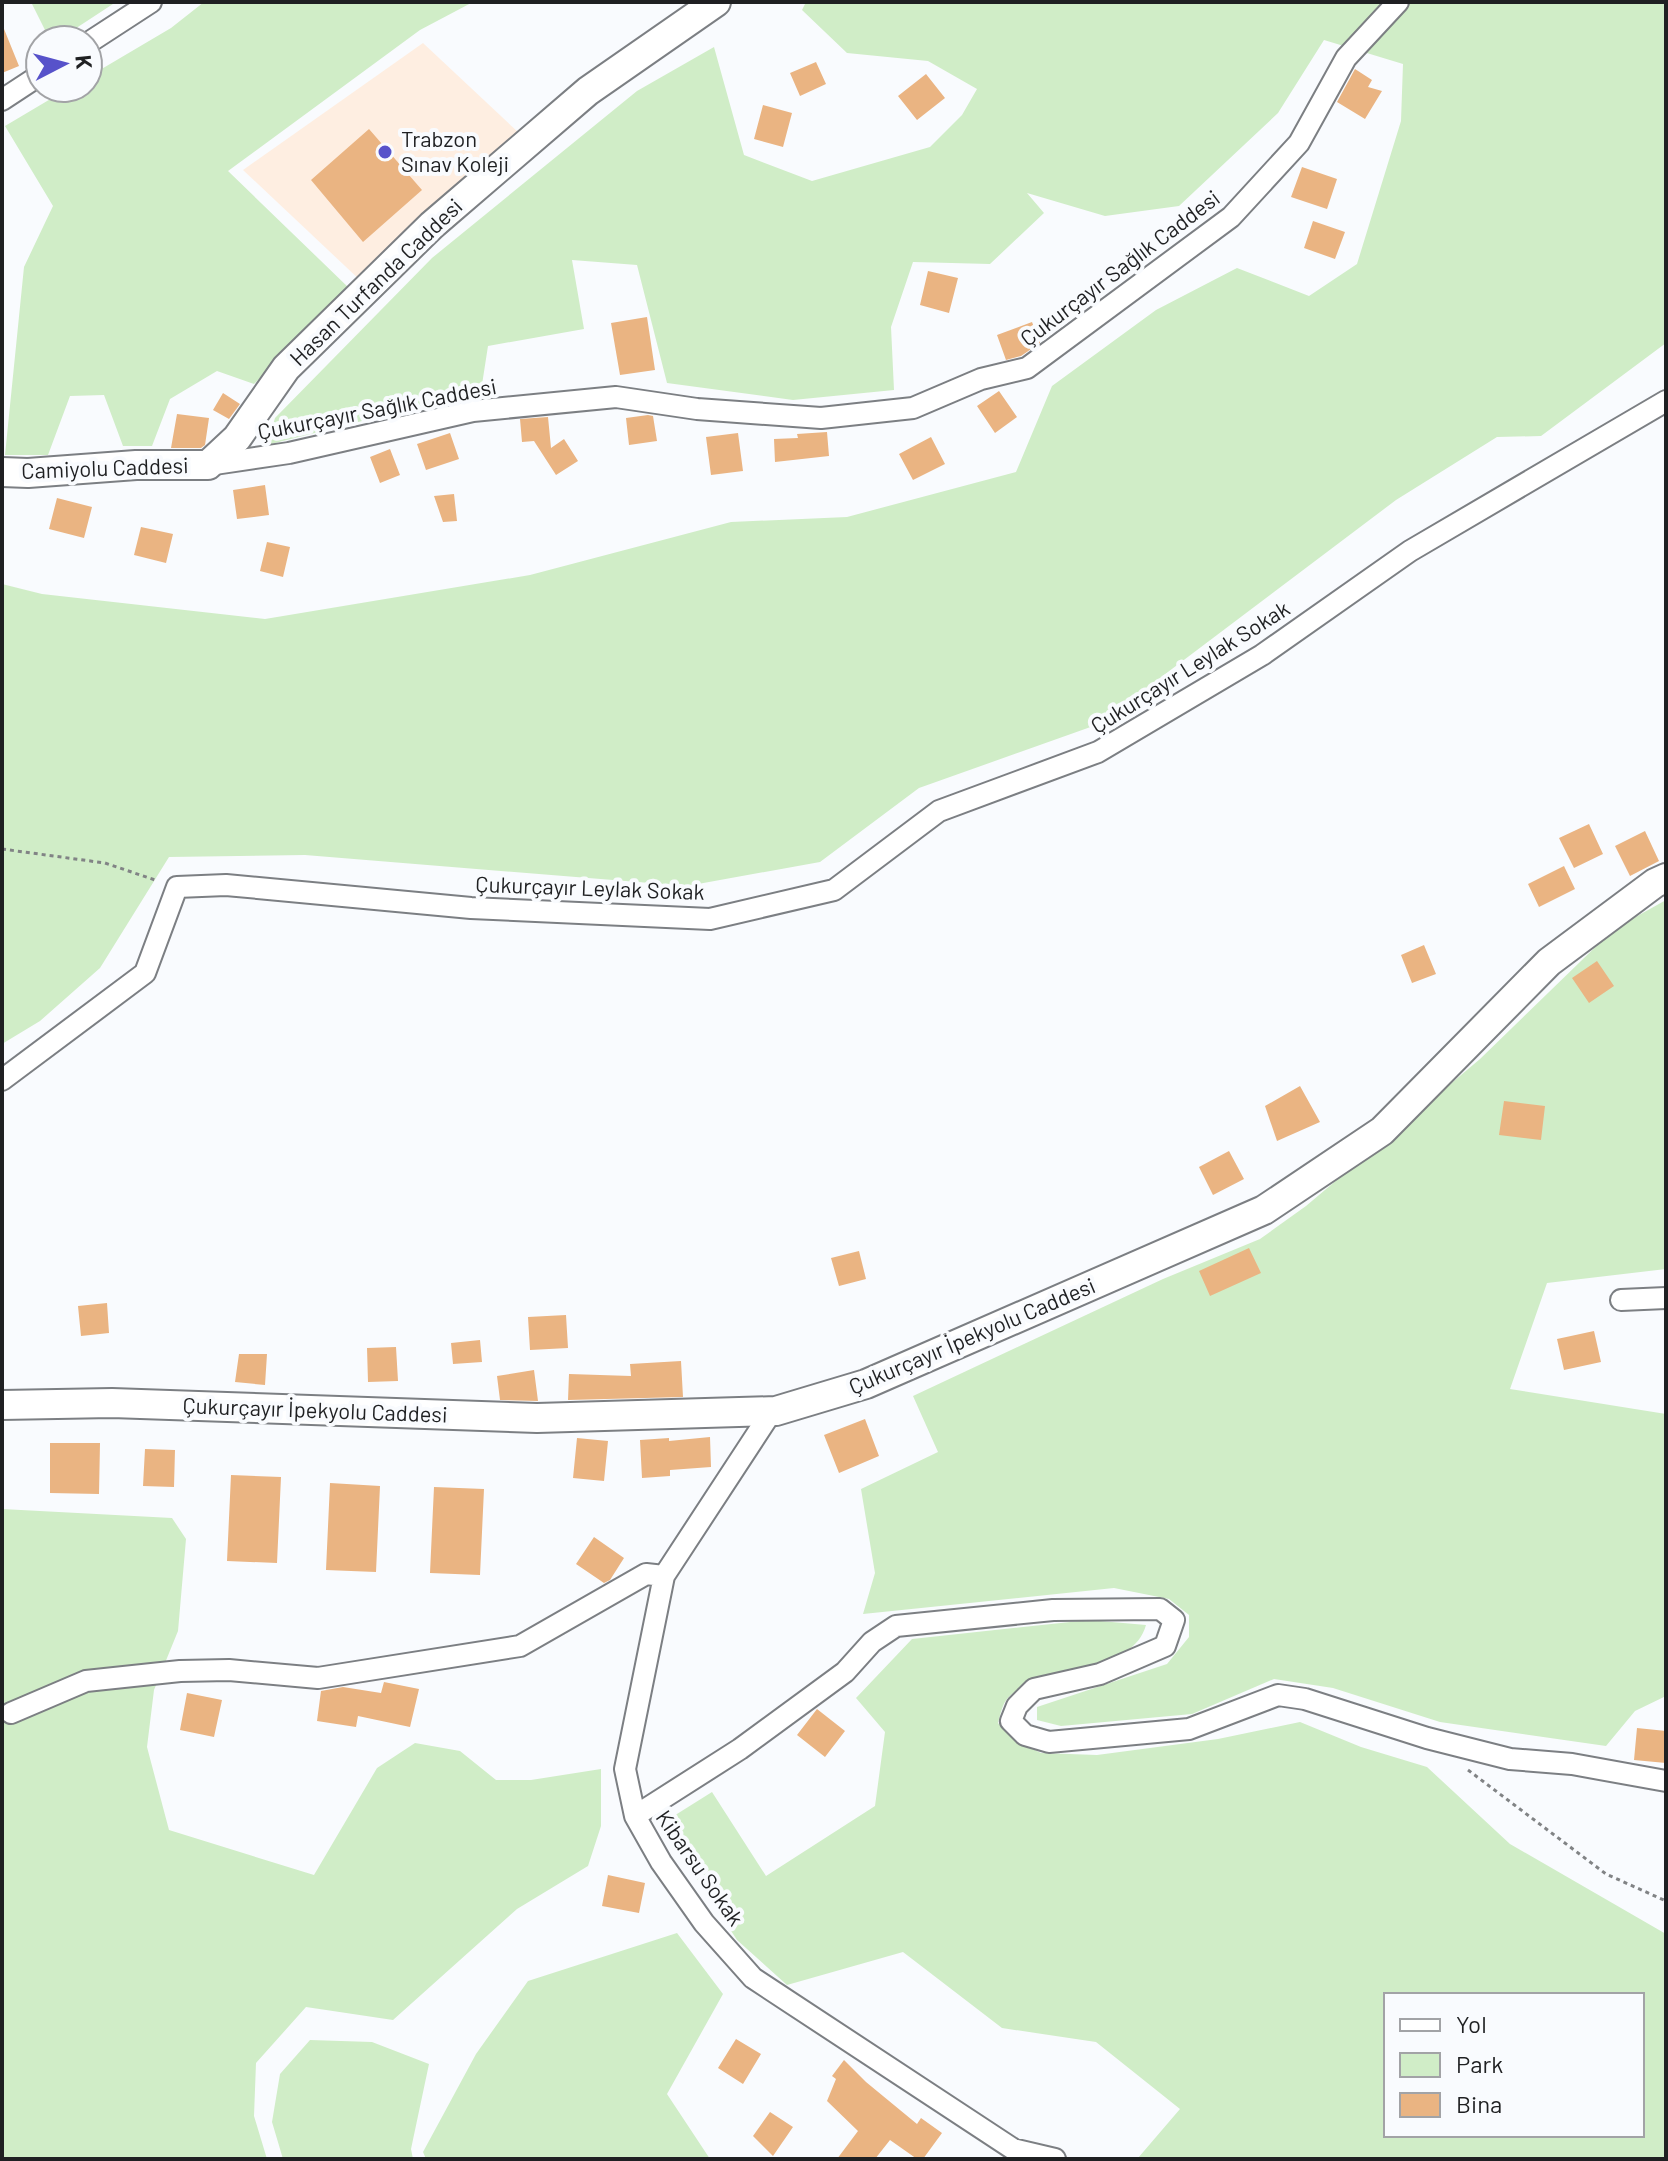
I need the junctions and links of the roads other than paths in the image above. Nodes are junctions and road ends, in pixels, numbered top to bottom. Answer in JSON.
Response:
{"nodes":[{"id":1,"x":151,"y":2,"type":"edge"},
{"id":2,"x":716,"y":2,"type":"edge"},
{"id":3,"x":1398,"y":2,"type":"edge"},
{"id":4,"x":104,"y":33,"type":"edge"},
{"id":5,"x":24,"y":86,"type":"edge"},
{"id":6,"x":2,"y":100,"type":"edge"},
{"id":7,"x":1666,"y":401,"type":"edge"},
{"id":8,"x":208,"y":465,"type":"junction"},
{"id":9,"x":2,"y":472,"type":"edge"},
{"id":10,"x":1666,"y":878,"type":"edge"},
{"id":11,"x":2,"y":1080,"type":"edge"},
{"id":12,"x":1666,"y":1298,"type":"edge"},
{"id":13,"x":1621,"y":1300,"type":"dead end"},
{"id":14,"x":2,"y":1405,"type":"edge"},
{"id":15,"x":772,"y":1411,"type":"junction"},
{"id":16,"x":664,"y":1576,"type":"junction"},
{"id":17,"x":11,"y":1713,"type":"dead end"},
{"id":18,"x":1666,"y":1781,"type":"edge"},
{"id":19,"x":635,"y":1816,"type":"junction"},
{"id":20,"x":1055,"y":2159,"type":"edge"}],
"edges":[{"from":1,"to":4,"type":"street"},
{"from":2,"to":8,"type":"street","name":"Hasan Turfanda Caddesi"},
{"from":3,"to":8,"type":"street","name":"Çukurçayır Sağlık Caddesi"},
{"from":5,"to":6,"type":"street"},
{"from":7,"to":11,"type":"street","name":"Çukurçayır Leylak Sokak"},
{"from":8,"to":9,"type":"street","name":"Camiyolu Caddesi"},
{"from":10,"to":15,"type":"street","name":"Çukurçayır İpekyolu Caddesi"},
{"from":12,"to":13,"type":"street"},
{"from":14,"to":15,"type":"street","name":"Çukurçayır İpekyolu Caddesi"},
{"from":15,"to":16,"type":"street","name":"Kibarsu Sokak"},
{"from":16,"to":17,"type":"street"},
{"from":16,"to":19,"type":"street","name":"Kibarsu Sokak"},
{"from":18,"to":19,"type":"street"},
{"from":19,"to":20,"type":"street","name":"Kibarsu Sokak"}]}
